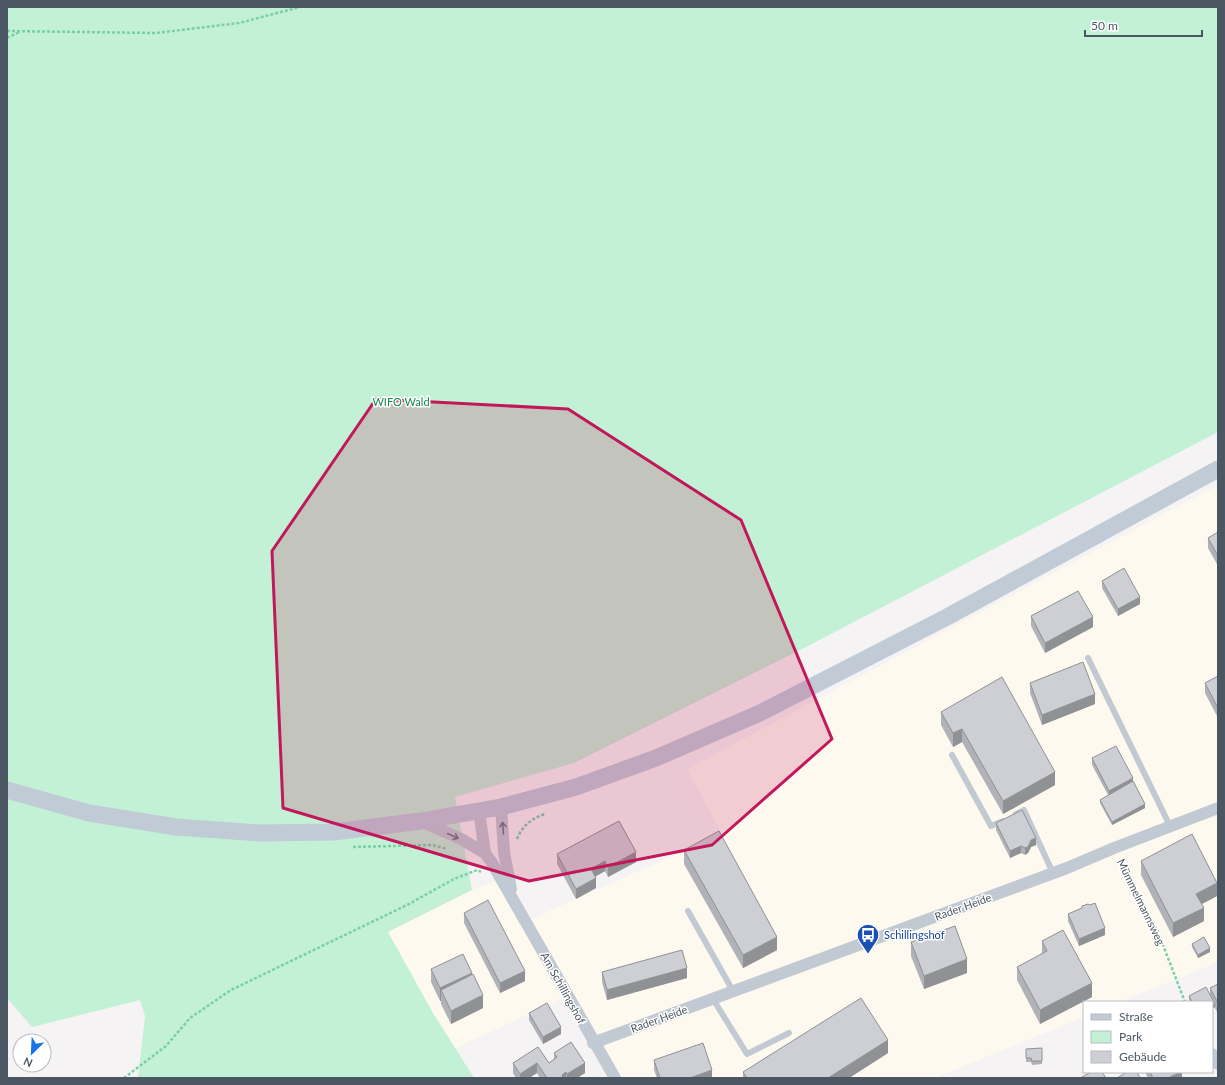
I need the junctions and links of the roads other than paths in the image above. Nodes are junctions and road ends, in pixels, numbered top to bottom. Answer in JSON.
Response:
{"nodes":[{"id":1,"x":1218,"y":469,"type":"edge"},
{"id":2,"x":1088,"y":658,"type":"dead end"},
{"id":3,"x":952,"y":755,"type":"dead end"},
{"id":4,"x":7,"y":790,"type":"edge"},
{"id":5,"x":501,"y":807,"type":"junction"},
{"id":6,"x":1218,"y":808,"type":"edge"},
{"id":7,"x":478,"y":811,"type":"junction"},
{"id":8,"x":421,"y":821,"type":"junction"},
{"id":9,"x":1170,"y":826,"type":"junction"},
{"id":10,"x":485,"y":853,"type":"junction"},
{"id":11,"x":1053,"y":873,"type":"junction"},
{"id":12,"x":512,"y":898,"type":"junction"},
{"id":13,"x":688,"y":911,"type":"dead end"},
{"id":14,"x":733,"y":991,"type":"junction"},
{"id":15,"x":713,"y":999,"type":"junction"},
{"id":16,"x":789,"y":1033,"type":"dead end"},
{"id":17,"x":593,"y":1043,"type":"junction"},
{"id":18,"x":614,"y":1078,"type":"edge"}],
"edges":[{"from":1,"to":5,"type":"main road"},
{"from":2,"to":9,"type":"lane"},
{"from":3,"to":11,"type":"lane"},
{"from":4,"to":8,"type":"main road"},
{"from":5,"to":7,"type":"main road"},
{"from":12,"to":5,"type":"street","name":"Am Schillingshof","one_way":true},
{"from":6,"to":9,"type":"street","name":"Rader Heide"},
{"from":7,"to":8,"type":"main road"},
{"from":7,"to":10,"type":"street","name":"Am Schillingshof"},
{"from":8,"to":10,"type":"street","name":"Am Schillingshof","one_way":true},
{"from":9,"to":11,"type":"street","name":"Rader Heide"},
{"from":10,"to":12,"type":"street","name":"Am Schillingshof"},
{"from":11,"to":14,"type":"street","name":"Rader Heide"},
{"from":12,"to":17,"type":"street","name":"Am Schillingshof"},
{"from":13,"to":14,"type":"lane"},
{"from":14,"to":15,"type":"street","name":"Rader Heide"},
{"from":15,"to":16,"type":"lane"},
{"from":15,"to":17,"type":"street","name":"Rader Heide"},
{"from":17,"to":18,"type":"street","name":"Am Schillingshof"}]}
